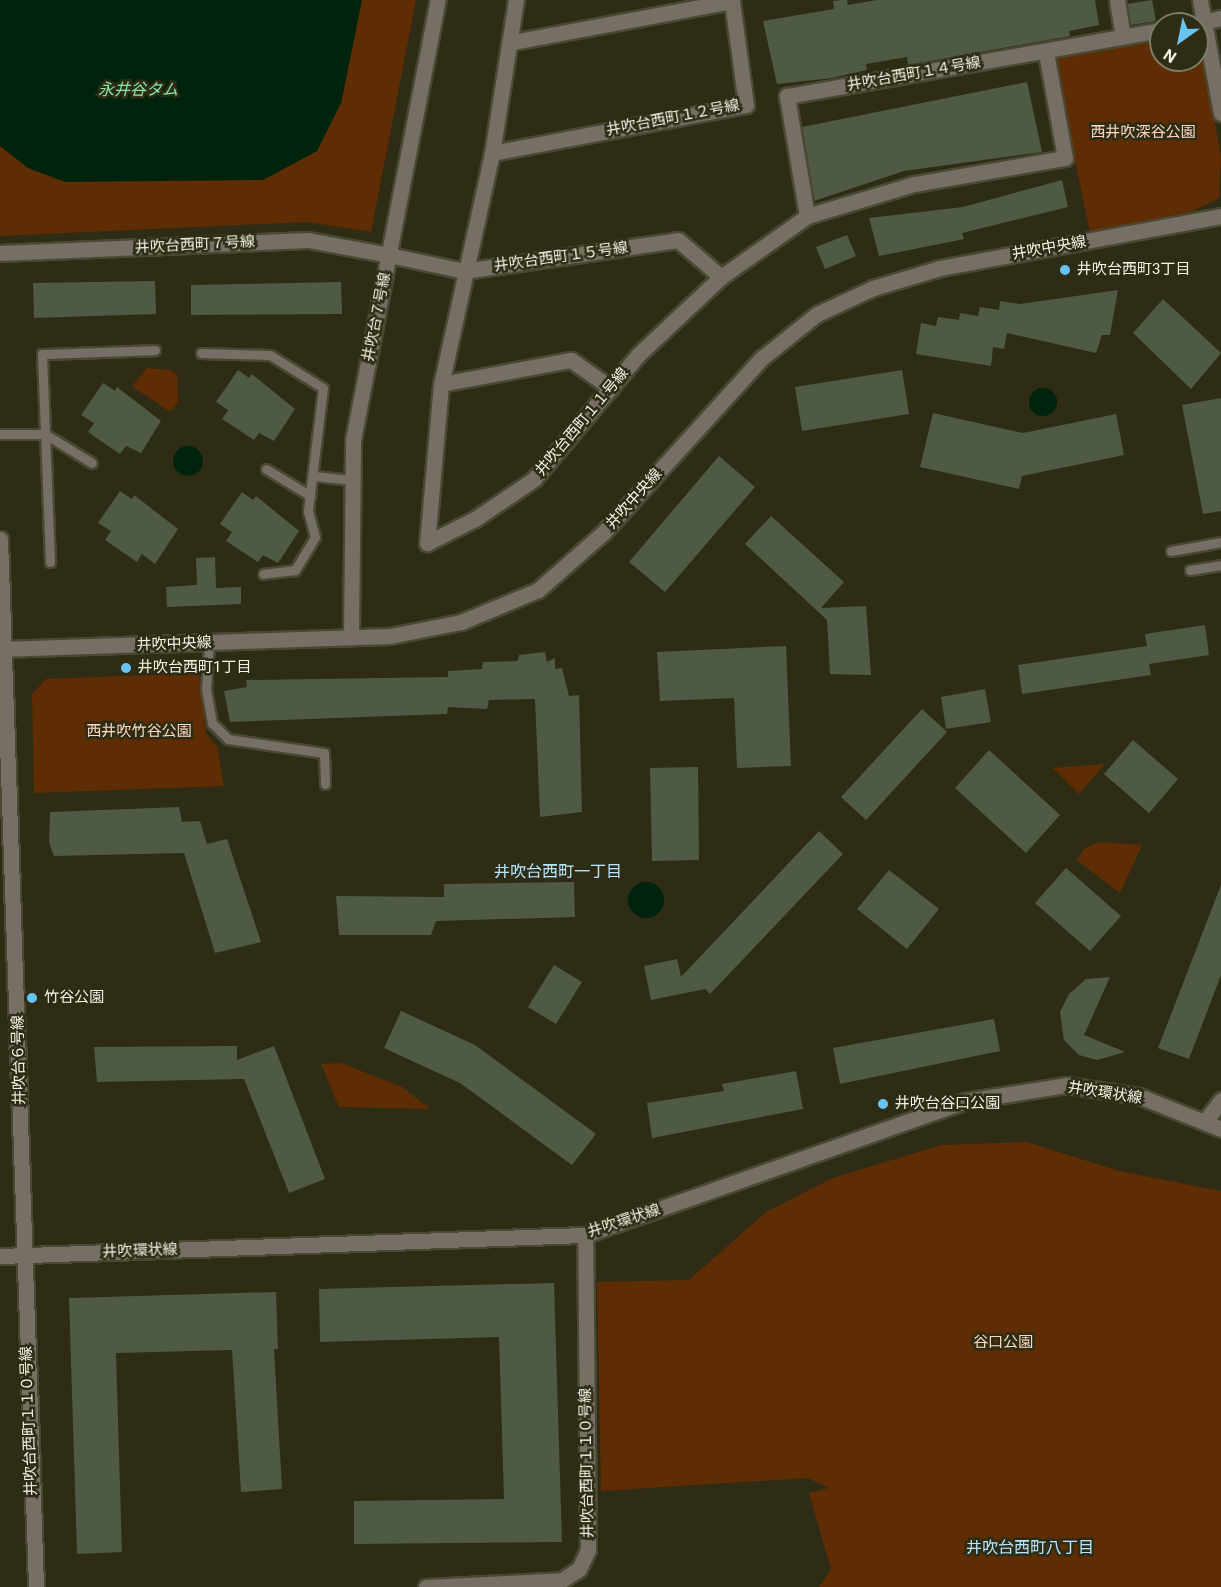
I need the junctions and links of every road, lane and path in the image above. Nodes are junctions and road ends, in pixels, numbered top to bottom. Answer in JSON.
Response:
{"nodes":[{"id":1,"x":438,"y":0,"type":"edge"},
{"id":2,"x":516,"y":0,"type":"edge"},
{"id":3,"x":1117,"y":0,"type":"edge"},
{"id":4,"x":1149,"y":32,"type":"edge"},
{"id":5,"x":1123,"y":37,"type":"junction"},
{"id":6,"x":513,"y":42,"type":"junction"},
{"id":7,"x":1046,"y":52,"type":"junction"},
{"id":8,"x":1209,"y":64,"type":"edge"},
{"id":9,"x":1221,"y":113,"type":"edge"},
{"id":10,"x":492,"y":153,"type":"junction"},
{"id":11,"x":807,"y":216,"type":"junction"},
{"id":12,"x":1221,"y":216,"type":"edge"},
{"id":13,"x":0,"y":253,"type":"edge"},
{"id":14,"x":389,"y":255,"type":"junction"},
{"id":15,"x":464,"y":271,"type":"junction"},
{"id":16,"x":721,"y":277,"type":"junction"},
{"id":17,"x":155,"y":350,"type":"dead end"},
{"id":18,"x":201,"y":353,"type":"dead end"},
{"id":19,"x":441,"y":384,"type":"junction"},
{"id":20,"x":611,"y":388,"type":"junction"},
{"id":21,"x":0,"y":434,"type":"edge"},
{"id":22,"x":45,"y":434,"type":"junction"},
{"id":23,"x":92,"y":464,"type":"dead end"},
{"id":24,"x":266,"y":469,"type":"dead end"},
{"id":25,"x":314,"y":476,"type":"junction"},
{"id":26,"x":352,"y":480,"type":"junction"},
{"id":27,"x":310,"y":496,"type":"junction"},
{"id":28,"x":0,"y":539,"type":"edge"},
{"id":29,"x":1221,"y":542,"type":"edge"},
{"id":30,"x":1171,"y":551,"type":"dead end"},
{"id":31,"x":50,"y":562,"type":"dead end"},
{"id":32,"x":1221,"y":565,"type":"edge"},
{"id":33,"x":1190,"y":570,"type":"dead end"},
{"id":34,"x":262,"y":574,"type":"dead end"},
{"id":35,"x":351,"y":637,"type":"junction"},
{"id":36,"x":209,"y":643,"type":"junction"},
{"id":37,"x":2,"y":649,"type":"edge"},
{"id":38,"x":325,"y":784,"type":"dead end"},
{"id":39,"x":1221,"y":1100,"type":"edge"},
{"id":40,"x":1206,"y":1120,"type":"junction"},
{"id":41,"x":1221,"y":1129,"type":"edge"},
{"id":42,"x":585,"y":1235,"type":"junction"},
{"id":43,"x":23,"y":1255,"type":"junction"},
{"id":44,"x":0,"y":1256,"type":"edge"},
{"id":45,"x":36,"y":1587,"type":"edge"},
{"id":46,"x":426,"y":1587,"type":"edge"},
{"id":47,"x":440,"y":1587,"type":"edge"}],
"edges":[{"from":1,"to":14,"type":"street","name":"井吹台７号線"},
{"from":2,"to":6,"type":"street","name":"井吹台西町１１号線"},
{"from":3,"to":5,"type":"street"},
{"from":4,"to":5,"type":"street","name":"井吹台西町１４号線"},
{"from":5,"to":7,"type":"street","name":"井吹台西町１４号線"},
{"from":6,"to":10,"type":"street","name":"井吹台西町１１号線"},
{"from":6,"to":10,"type":"street","name":"井吹台西町１２号線"},
{"from":7,"to":11,"type":"street","name":"井吹台西町１１号線"},
{"from":7,"to":11,"type":"street","name":"井吹台西町１４号線"},
{"from":8,"to":9,"type":"street"},
{"from":10,"to":15,"type":"street","name":"井吹台西町１１号線"},
{"from":11,"to":16,"type":"street","name":"井吹台西町１１号線"},
{"from":12,"to":35,"type":"street","name":"井吹中央線"},
{"from":13,"to":14,"type":"street","name":"井吹台西町７号線"},
{"from":14,"to":15,"type":"street","name":"井吹台西町１５号線"},
{"from":14,"to":26,"type":"street","name":"井吹台７号線"},
{"from":15,"to":16,"type":"street","name":"井吹台西町１５号線"},
{"from":15,"to":19,"type":"street","name":"井吹台西町１１号線"},
{"from":16,"to":20,"type":"street","name":"井吹台西町１１号線"},
{"from":17,"to":22,"type":"lane"},
{"from":18,"to":25,"type":"lane"},
{"from":19,"to":20,"type":"street"},
{"from":19,"to":20,"type":"street","name":"井吹台西町１１号線"},
{"from":21,"to":22,"type":"lane"},
{"from":22,"to":23,"type":"lane"},
{"from":22,"to":31,"type":"lane"},
{"from":24,"to":27,"type":"lane"},
{"from":25,"to":26,"type":"lane"},
{"from":25,"to":27,"type":"lane"},
{"from":26,"to":35,"type":"street","name":"井吹台７号線"},
{"from":27,"to":34,"type":"lane"},
{"from":28,"to":37,"type":"street"},
{"from":29,"to":30,"type":"lane"},
{"from":32,"to":33,"type":"lane"},
{"from":35,"to":36,"type":"street","name":"井吹中央線"},
{"from":36,"to":37,"type":"street","name":"井吹中央線"},
{"from":36,"to":38,"type":"lane"},
{"from":37,"to":43,"type":"street","name":"井吹台６号線"},
{"from":39,"to":40,"type":"street"},
{"from":40,"to":41,"type":"street","name":"井吹環状線"},
{"from":40,"to":42,"type":"street","name":"井吹環状線"},
{"from":42,"to":43,"type":"street","name":"井吹環状線"},
{"from":42,"to":47,"type":"street","name":"井吹台西町１１０号線"},
{"from":43,"to":44,"type":"street","name":"井吹環状線"},
{"from":43,"to":45,"type":"street","name":"井吹台西町１１０号線"},
{"from":46,"to":47,"type":"street","name":"井吹台西町１１０号線"}]}
